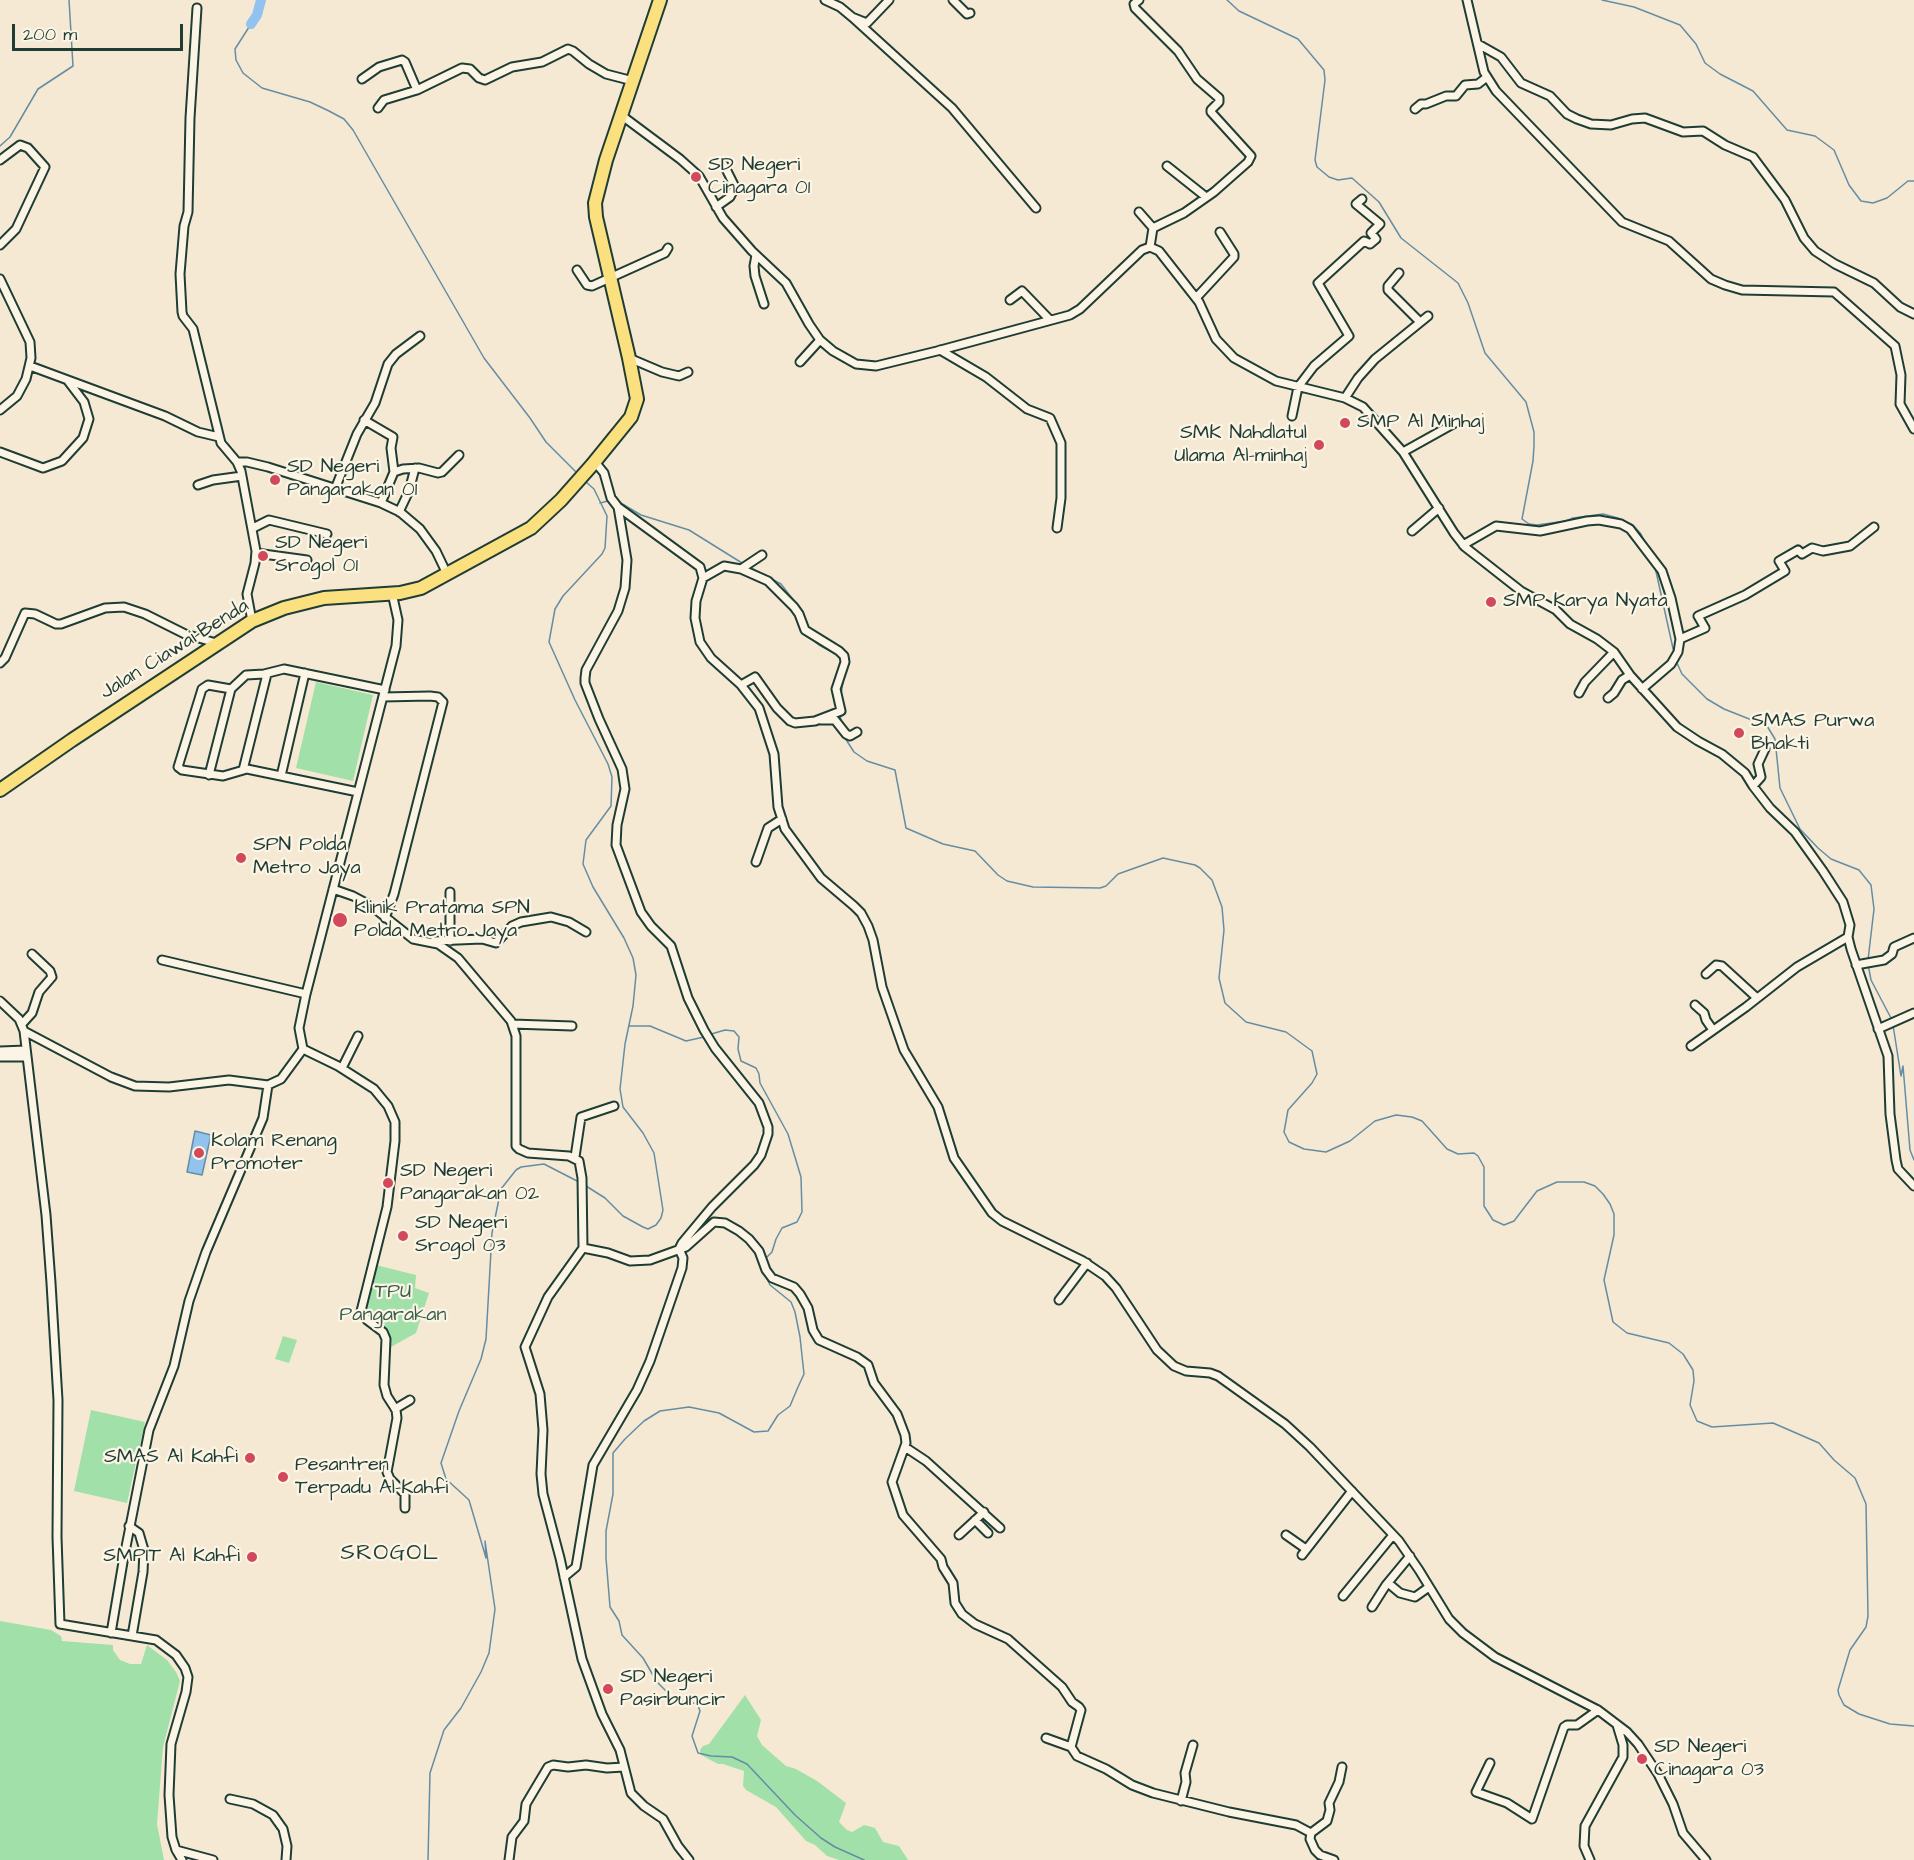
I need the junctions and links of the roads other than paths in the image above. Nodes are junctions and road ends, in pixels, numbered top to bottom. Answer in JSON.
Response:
{"nodes":[{"id":1,"x":660,"y":0,"type":"edge"},
{"id":2,"x":825,"y":0,"type":"edge"},
{"id":3,"x":888,"y":0,"type":"edge"},
{"id":4,"x":953,"y":0,"type":"edge"},
{"id":5,"x":1139,"y":0,"type":"edge"},
{"id":6,"x":1467,"y":0,"type":"edge"},
{"id":7,"x":197,"y":8,"type":"dead end"},
{"id":8,"x":970,"y":13,"type":"dead end"},
{"id":9,"x":852,"y":17,"type":"junction"},
{"id":10,"x":1478,"y":44,"type":"junction"},
{"id":11,"x":1487,"y":77,"type":"junction"},
{"id":12,"x":362,"y":79,"type":"dead end"},
{"id":13,"x":633,"y":81,"type":"junction"},
{"id":14,"x":417,"y":90,"type":"junction"},
{"id":15,"x":378,"y":108,"type":"dead end"},
{"id":16,"x":1415,"y":109,"type":"dead end"},
{"id":17,"x":621,"y":115,"type":"junction"},
{"id":18,"x":0,"y":160,"type":"edge"},
{"id":19,"x":724,"y":165,"type":"dead end"},
{"id":20,"x":1167,"y":166,"type":"dead end"},
{"id":21,"x":1206,"y":197,"type":"junction"},
{"id":22,"x":1362,"y":199,"type":"dead end"},
{"id":23,"x":716,"y":207,"type":"junction"},
{"id":24,"x":1036,"y":207,"type":"dead end"},
{"id":25,"x":1139,"y":212,"type":"dead end"},
{"id":26,"x":1152,"y":228,"type":"junction"},
{"id":27,"x":1221,"y":232,"type":"dead end"},
{"id":28,"x":0,"y":245,"type":"edge"},
{"id":29,"x":1150,"y":247,"type":"junction"},
{"id":30,"x":668,"y":248,"type":"dead end"},
{"id":31,"x":756,"y":255,"type":"junction"},
{"id":32,"x":578,"y":270,"type":"dead end"},
{"id":33,"x":1399,"y":273,"type":"dead end"},
{"id":34,"x":610,"y":277,"type":"junction"},
{"id":35,"x":0,"y":279,"type":"edge"},
{"id":36,"x":1196,"y":298,"type":"junction"},
{"id":37,"x":1010,"y":300,"type":"dead end"},
{"id":38,"x":764,"y":304,"type":"dead end"},
{"id":39,"x":1914,"y":314,"type":"edge"},
{"id":40,"x":1428,"y":316,"type":"dead end"},
{"id":41,"x":1050,"y":320,"type":"junction"},
{"id":42,"x":1420,"y":322,"type":"junction"},
{"id":43,"x":420,"y":336,"type":"dead end"},
{"id":44,"x":820,"y":340,"type":"junction"},
{"id":45,"x":940,"y":350,"type":"junction"},
{"id":46,"x":629,"y":358,"type":"junction"},
{"id":47,"x":800,"y":362,"type":"dead end"},
{"id":48,"x":30,"y":366,"type":"junction"},
{"id":49,"x":688,"y":372,"type":"dead end"},
{"id":50,"x":68,"y":381,"type":"junction"},
{"id":51,"x":1298,"y":387,"type":"junction"},
{"id":52,"x":1345,"y":398,"type":"junction"},
{"id":53,"x":0,"y":410,"type":"edge"},
{"id":54,"x":1292,"y":416,"type":"dead end"},
{"id":55,"x":364,"y":420,"type":"junction"},
{"id":56,"x":1455,"y":423,"type":"dead end"},
{"id":57,"x":1914,"y":429,"type":"edge"},
{"id":58,"x":219,"y":437,"type":"junction"},
{"id":59,"x":0,"y":452,"type":"edge"},
{"id":60,"x":1403,"y":452,"type":"junction"},
{"id":61,"x":459,"y":455,"type":"dead end"},
{"id":62,"x":237,"y":462,"type":"junction"},
{"id":63,"x":594,"y":464,"type":"junction"},
{"id":64,"x":415,"y":468,"type":"junction"},
{"id":65,"x":394,"y":472,"type":"junction"},
{"id":66,"x":242,"y":476,"type":"junction"},
{"id":67,"x":198,"y":485,"type":"dead end"},
{"id":68,"x":335,"y":489,"type":"junction"},
{"id":69,"x":381,"y":503,"type":"junction"},
{"id":70,"x":618,"y":507,"type":"junction"},
{"id":71,"x":1439,"y":508,"type":"junction"},
{"id":72,"x":399,"y":512,"type":"junction"},
{"id":73,"x":1874,"y":527,"type":"dead end"},
{"id":74,"x":253,"y":528,"type":"junction"},
{"id":75,"x":1057,"y":528,"type":"dead end"},
{"id":76,"x":1412,"y":531,"type":"dead end"},
{"id":77,"x":327,"y":534,"type":"dead end"},
{"id":78,"x":1463,"y":545,"type":"junction"},
{"id":79,"x":256,"y":553,"type":"junction"},
{"id":80,"x":762,"y":555,"type":"dead end"},
{"id":81,"x":307,"y":560,"type":"dead end"},
{"id":82,"x":744,"y":567,"type":"junction"},
{"id":83,"x":447,"y":574,"type":"junction"},
{"id":84,"x":703,"y":578,"type":"junction"},
{"id":85,"x":392,"y":593,"type":"junction"},
{"id":86,"x":252,"y":621,"type":"junction"},
{"id":87,"x":1680,"y":639,"type":"junction"},
{"id":88,"x":216,"y":643,"type":"junction"},
{"id":89,"x":1614,"y":652,"type":"junction"},
{"id":90,"x":0,"y":663,"type":"edge"},
{"id":91,"x":306,"y":673,"type":"junction"},
{"id":92,"x":267,"y":674,"type":"junction"},
{"id":93,"x":1629,"y":675,"type":"junction"},
{"id":94,"x":741,"y":685,"type":"junction"},
{"id":95,"x":231,"y":689,"type":"junction"},
{"id":96,"x":1642,"y":689,"type":"junction"},
{"id":97,"x":1579,"y":693,"type":"dead end"},
{"id":98,"x":384,"y":694,"type":"junction"},
{"id":99,"x":1608,"y":698,"type":"dead end"},
{"id":100,"x":819,"y":720,"type":"junction"},
{"id":101,"x":857,"y":732,"type":"dead end"},
{"id":102,"x":1765,"y":749,"type":"dead end"},
{"id":103,"x":243,"y":770,"type":"junction"},
{"id":104,"x":209,"y":775,"type":"junction"},
{"id":105,"x":280,"y":776,"type":"junction"},
{"id":106,"x":1752,"y":786,"type":"junction"},
{"id":107,"x":0,"y":790,"type":"edge"},
{"id":108,"x":358,"y":792,"type":"junction"},
{"id":109,"x":782,"y":819,"type":"junction"},
{"id":110,"x":756,"y":862,"type":"dead end"},
{"id":111,"x":333,"y":889,"type":"junction"},
{"id":112,"x":450,"y":892,"type":"dead end"},
{"id":113,"x":385,"y":918,"type":"junction"},
{"id":114,"x":586,"y":932,"type":"dead end"},
{"id":115,"x":1848,"y":937,"type":"junction"},
{"id":116,"x":1914,"y":938,"type":"edge"},
{"id":117,"x":450,"y":941,"type":"junction"},
{"id":118,"x":429,"y":942,"type":"junction"},
{"id":119,"x":32,"y":954,"type":"dead end"},
{"id":120,"x":162,"y":960,"type":"dead end"},
{"id":121,"x":1860,"y":964,"type":"junction"},
{"id":122,"x":1706,"y":974,"type":"dead end"},
{"id":123,"x":306,"y":994,"type":"junction"},
{"id":124,"x":1757,"y":998,"type":"junction"},
{"id":125,"x":0,"y":1001,"type":"edge"},
{"id":126,"x":1695,"y":1005,"type":"dead end"},
{"id":127,"x":1914,"y":1013,"type":"edge"},
{"id":128,"x":512,"y":1024,"type":"junction"},
{"id":129,"x":572,"y":1026,"type":"dead end"},
{"id":130,"x":1882,"y":1027,"type":"junction"},
{"id":131,"x":23,"y":1028,"type":"junction"},
{"id":132,"x":1713,"y":1030,"type":"junction"},
{"id":133,"x":358,"y":1036,"type":"dead end"},
{"id":134,"x":1691,"y":1046,"type":"dead end"},
{"id":135,"x":303,"y":1049,"type":"junction"},
{"id":136,"x":0,"y":1051,"type":"edge"},
{"id":137,"x":26,"y":1054,"type":"junction"},
{"id":138,"x":0,"y":1057,"type":"edge"},
{"id":139,"x":342,"y":1068,"type":"junction"},
{"id":140,"x":268,"y":1085,"type":"junction"},
{"id":141,"x":614,"y":1106,"type":"dead end"},
{"id":142,"x":575,"y":1157,"type":"junction"},
{"id":143,"x":1914,"y":1186,"type":"edge"},
{"id":144,"x":583,"y":1248,"type":"junction"},
{"id":145,"x":680,"y":1249,"type":"junction"},
{"id":146,"x":1087,"y":1263,"type":"junction"},
{"id":147,"x":1059,"y":1300,"type":"dead end"},
{"id":148,"x":410,"y":1400,"type":"dead end"},
{"id":149,"x":395,"y":1409,"type":"junction"},
{"id":150,"x":904,"y":1447,"type":"junction"},
{"id":151,"x":1352,"y":1491,"type":"junction"},
{"id":152,"x":405,"y":1508,"type":"dead end"},
{"id":153,"x":984,"y":1512,"type":"junction"},
{"id":154,"x":975,"y":1520,"type":"junction"},
{"id":155,"x":129,"y":1526,"type":"junction"},
{"id":156,"x":1000,"y":1528,"type":"dead end"},
{"id":157,"x":988,"y":1533,"type":"dead end"},
{"id":158,"x":959,"y":1535,"type":"dead end"},
{"id":159,"x":1286,"y":1535,"type":"dead end"},
{"id":160,"x":1393,"y":1535,"type":"junction"},
{"id":161,"x":1410,"y":1556,"type":"junction"},
{"id":162,"x":564,"y":1577,"type":"junction"},
{"id":163,"x":1388,"y":1584,"type":"junction"},
{"id":164,"x":1430,"y":1587,"type":"junction"},
{"id":165,"x":1343,"y":1596,"type":"dead end"},
{"id":166,"x":1372,"y":1607,"type":"dead end"},
{"id":167,"x":111,"y":1633,"type":"junction"},
{"id":168,"x":132,"y":1636,"type":"junction"},
{"id":169,"x":1598,"y":1710,"type":"junction"},
{"id":170,"x":1617,"y":1723,"type":"junction"},
{"id":171,"x":1046,"y":1738,"type":"dead end"},
{"id":172,"x":1193,"y":1745,"type":"dead end"},
{"id":173,"x":1071,"y":1747,"type":"junction"},
{"id":174,"x":1490,"y":1763,"type":"dead end"},
{"id":175,"x":624,"y":1767,"type":"junction"},
{"id":176,"x":1342,"y":1767,"type":"dead end"},
{"id":177,"x":230,"y":1798,"type":"dead end"},
{"id":178,"x":1181,"y":1801,"type":"junction"},
{"id":179,"x":1311,"y":1833,"type":"junction"},
{"id":180,"x":176,"y":1850,"type":"junction"},
{"id":181,"x":182,"y":1860,"type":"edge"},
{"id":182,"x":213,"y":1860,"type":"edge"},
{"id":183,"x":286,"y":1860,"type":"edge"},
{"id":184,"x":509,"y":1860,"type":"edge"},
{"id":185,"x":689,"y":1860,"type":"edge"},
{"id":186,"x":1334,"y":1860,"type":"edge"},
{"id":187,"x":1590,"y":1860,"type":"edge"},
{"id":188,"x":1706,"y":1860,"type":"edge"}],
"edges":[{"from":1,"to":13,"type":"highway","name":"Jalan Ciawai-Benda"},
{"from":2,"to":9,"type":"street"},
{"from":3,"to":9,"type":"street"},
{"from":4,"to":8,"type":"street"},
{"from":5,"to":21,"type":"street"},
{"from":6,"to":10,"type":"street"},
{"from":7,"to":58,"type":"street"},
{"from":9,"to":24,"type":"street"},
{"from":10,"to":11,"type":"street"},
{"from":10,"to":39,"type":"street"},
{"from":11,"to":16,"type":"street"},
{"from":11,"to":57,"type":"street"},
{"from":12,"to":14,"type":"street"},
{"from":13,"to":14,"type":"street"},
{"from":13,"to":17,"type":"highway","name":"Jalan Ciawai-Benda"},
{"from":14,"to":15,"type":"street"},
{"from":17,"to":23,"type":"street"},
{"from":17,"to":34,"type":"highway","name":"Jalan Ciawai-Benda"},
{"from":18,"to":28,"type":"street"},
{"from":19,"to":23,"type":"street"},
{"from":20,"to":21,"type":"street"},
{"from":21,"to":26,"type":"street"},
{"from":22,"to":51,"type":"street"},
{"from":23,"to":31,"type":"street"},
{"from":25,"to":26,"type":"street"},
{"from":26,"to":29,"type":"street"},
{"from":27,"to":36,"type":"street"},
{"from":29,"to":36,"type":"street"},
{"from":29,"to":41,"type":"street"},
{"from":30,"to":34,"type":"street"},
{"from":31,"to":38,"type":"street"},
{"from":31,"to":44,"type":"street"},
{"from":32,"to":34,"type":"street"},
{"from":33,"to":42,"type":"street"},
{"from":34,"to":46,"type":"highway","name":"Jalan Ciawai-Benda"},
{"from":35,"to":48,"type":"street"},
{"from":36,"to":51,"type":"street"},
{"from":37,"to":41,"type":"street"},
{"from":40,"to":42,"type":"street"},
{"from":41,"to":45,"type":"street"},
{"from":42,"to":52,"type":"street"},
{"from":43,"to":55,"type":"street"},
{"from":44,"to":45,"type":"street"},
{"from":44,"to":47,"type":"street"},
{"from":45,"to":75,"type":"street"},
{"from":46,"to":49,"type":"street"},
{"from":46,"to":63,"type":"highway","name":"Jalan Ciawai-Benda"},
{"from":48,"to":50,"type":"street"},
{"from":48,"to":53,"type":"street"},
{"from":50,"to":58,"type":"street"},
{"from":50,"to":59,"type":"street"},
{"from":51,"to":52,"type":"street"},
{"from":51,"to":54,"type":"street"},
{"from":52,"to":60,"type":"street"},
{"from":55,"to":65,"type":"street"},
{"from":55,"to":68,"type":"street"},
{"from":56,"to":60,"type":"street"},
{"from":58,"to":62,"type":"street"},
{"from":60,"to":71,"type":"street"},
{"from":61,"to":64,"type":"street"},
{"from":62,"to":66,"type":"street"},
{"from":62,"to":68,"type":"street"},
{"from":63,"to":70,"type":"street"},
{"from":63,"to":83,"type":"highway","name":"Jalan Ciawai-Benda"},
{"from":64,"to":65,"type":"street"},
{"from":64,"to":72,"type":"street"},
{"from":65,"to":69,"type":"street"},
{"from":66,"to":67,"type":"street"},
{"from":66,"to":74,"type":"street"},
{"from":68,"to":69,"type":"street"},
{"from":69,"to":72,"type":"street"},
{"from":70,"to":84,"type":"street"},
{"from":70,"to":145,"type":"street"},
{"from":71,"to":76,"type":"street"},
{"from":71,"to":78,"type":"street"},
{"from":72,"to":83,"type":"street"},
{"from":73,"to":87,"type":"street"},
{"from":74,"to":77,"type":"street"},
{"from":74,"to":79,"type":"street"},
{"from":78,"to":87,"type":"street"},
{"from":78,"to":89,"type":"street"},
{"from":79,"to":81,"type":"street"},
{"from":79,"to":86,"type":"street"},
{"from":80,"to":82,"type":"street"},
{"from":82,"to":84,"type":"street"},
{"from":82,"to":100,"type":"street"},
{"from":83,"to":85,"type":"highway","name":"Jalan Ciawai-Benda"},
{"from":84,"to":94,"type":"street"},
{"from":85,"to":86,"type":"highway","name":"Jalan Ciawai-Benda"},
{"from":85,"to":98,"type":"street"},
{"from":86,"to":88,"type":"highway","name":"Jalan Ciawai-Benda"},
{"from":87,"to":96,"type":"street"},
{"from":88,"to":90,"type":"street"},
{"from":88,"to":107,"type":"highway","name":"Jalan Ciawai-Benda"},
{"from":89,"to":93,"type":"street"},
{"from":89,"to":97,"type":"street"},
{"from":91,"to":92,"type":"street"},
{"from":91,"to":98,"type":"street"},
{"from":91,"to":105,"type":"street"},
{"from":92,"to":95,"type":"street"},
{"from":92,"to":103,"type":"street"},
{"from":93,"to":96,"type":"street"},
{"from":93,"to":99,"type":"street"},
{"from":94,"to":100,"type":"street"},
{"from":94,"to":109,"type":"street"},
{"from":95,"to":104,"type":"street"},
{"from":95,"to":104,"type":"street"},
{"from":96,"to":106,"type":"street"},
{"from":98,"to":108,"type":"street"},
{"from":98,"to":113,"type":"street"},
{"from":100,"to":101,"type":"street"},
{"from":102,"to":106,"type":"street"},
{"from":103,"to":104,"type":"street"},
{"from":103,"to":105,"type":"street"},
{"from":105,"to":108,"type":"street"},
{"from":106,"to":115,"type":"street"},
{"from":108,"to":111,"type":"street"},
{"from":109,"to":110,"type":"street"},
{"from":109,"to":146,"type":"street"},
{"from":111,"to":113,"type":"street"},
{"from":111,"to":123,"type":"street"},
{"from":112,"to":117,"type":"street"},
{"from":113,"to":118,"type":"street"},
{"from":114,"to":117,"type":"street"},
{"from":115,"to":121,"type":"street"},
{"from":115,"to":124,"type":"street"},
{"from":116,"to":121,"type":"street"},
{"from":117,"to":118,"type":"street"},
{"from":118,"to":128,"type":"street"},
{"from":119,"to":131,"type":"street"},
{"from":120,"to":123,"type":"street"},
{"from":121,"to":130,"type":"street"},
{"from":122,"to":124,"type":"street"},
{"from":123,"to":135,"type":"street"},
{"from":124,"to":132,"type":"street"},
{"from":125,"to":131,"type":"street"},
{"from":126,"to":132,"type":"street"},
{"from":127,"to":130,"type":"street"},
{"from":128,"to":129,"type":"street"},
{"from":128,"to":142,"type":"street"},
{"from":130,"to":143,"type":"street"},
{"from":131,"to":137,"type":"street"},
{"from":131,"to":140,"type":"street"},
{"from":132,"to":134,"type":"street"},
{"from":133,"to":139,"type":"street"},
{"from":135,"to":139,"type":"street"},
{"from":135,"to":140,"type":"street"},
{"from":136,"to":137,"type":"street"},
{"from":137,"to":138,"type":"street"},
{"from":137,"to":167,"type":"street"},
{"from":139,"to":149,"type":"street"},
{"from":140,"to":155,"type":"street"},
{"from":141,"to":142,"type":"street"},
{"from":142,"to":144,"type":"street"},
{"from":144,"to":145,"type":"street"},
{"from":144,"to":162,"type":"street"},
{"from":145,"to":150,"type":"street"},
{"from":145,"to":162,"type":"street"},
{"from":146,"to":147,"type":"street"},
{"from":146,"to":151,"type":"street"},
{"from":148,"to":149,"type":"street"},
{"from":149,"to":152,"type":"street"},
{"from":150,"to":153,"type":"street"},
{"from":150,"to":173,"type":"street"},
{"from":151,"to":159,"type":"street"},
{"from":151,"to":160,"type":"street"},
{"from":153,"to":154,"type":"street"},
{"from":153,"to":156,"type":"street"},
{"from":154,"to":157,"type":"street"},
{"from":154,"to":158,"type":"street"},
{"from":155,"to":167,"type":"street"},
{"from":155,"to":168,"type":"street"},
{"from":160,"to":161,"type":"street"},
{"from":160,"to":165,"type":"street"},
{"from":161,"to":163,"type":"street"},
{"from":161,"to":164,"type":"street"},
{"from":162,"to":175,"type":"street"},
{"from":163,"to":164,"type":"street"},
{"from":163,"to":166,"type":"street"},
{"from":164,"to":169,"type":"street"},
{"from":167,"to":168,"type":"street"},
{"from":168,"to":180,"type":"street"},
{"from":169,"to":170,"type":"street"},
{"from":169,"to":174,"type":"street"},
{"from":170,"to":187,"type":"street"},
{"from":170,"to":188,"type":"street"},
{"from":171,"to":173,"type":"street"},
{"from":172,"to":178,"type":"street"},
{"from":173,"to":178,"type":"street"},
{"from":175,"to":184,"type":"street"},
{"from":175,"to":185,"type":"street"},
{"from":176,"to":179,"type":"street"},
{"from":177,"to":183,"type":"street"},
{"from":178,"to":179,"type":"street"},
{"from":179,"to":186,"type":"street"},
{"from":180,"to":181,"type":"street"},
{"from":180,"to":182,"type":"street"}]}
